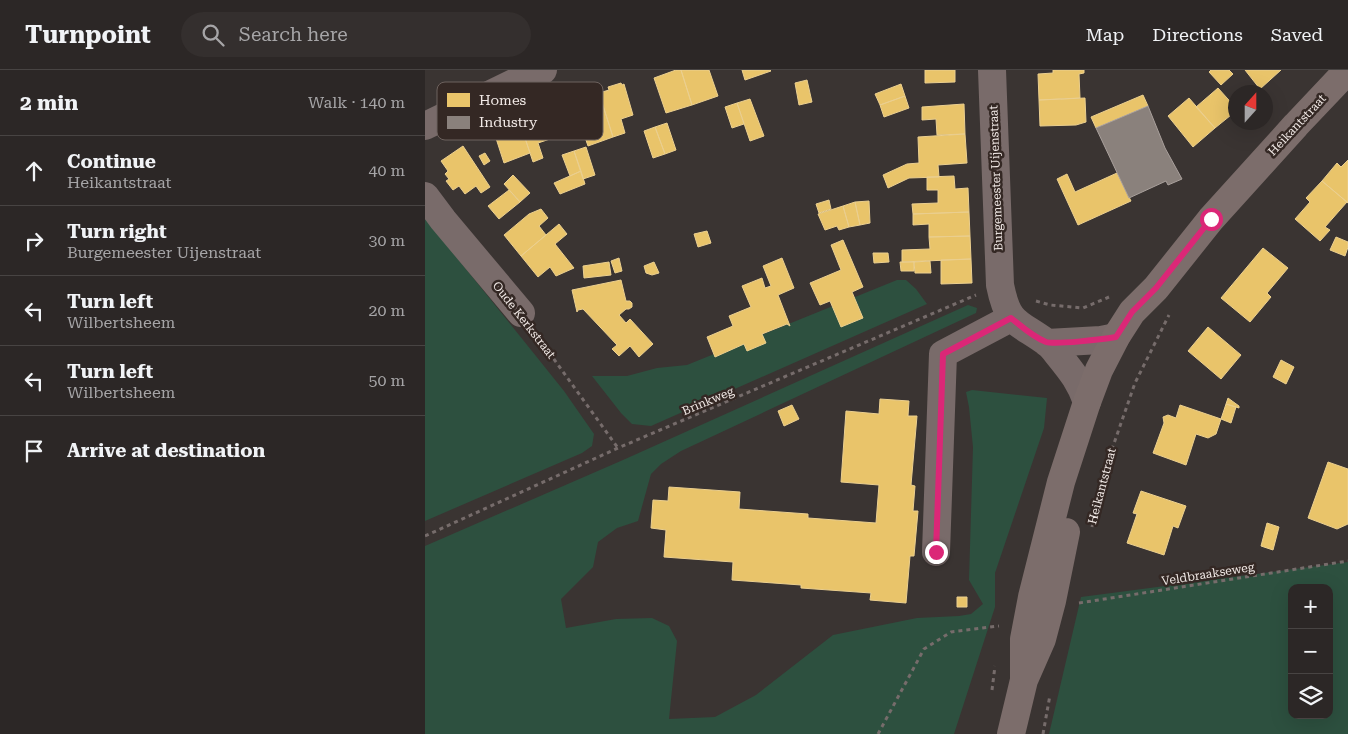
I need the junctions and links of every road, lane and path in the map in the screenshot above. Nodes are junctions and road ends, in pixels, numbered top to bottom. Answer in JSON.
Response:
{"nodes":[{"id":1,"x":543,"y":70,"type":"edge"},
{"id":2,"x":992,"y":70,"type":"edge"},
{"id":3,"x":1348,"y":70,"type":"edge"},
{"id":4,"x":515,"y":82,"type":"edge"},
{"id":5,"x":437,"y":120,"type":"edge"},
{"id":6,"x":425,"y":126,"type":"edge"},
{"id":7,"x":425,"y":196,"type":"edge"},
{"id":8,"x":1000,"y":285,"type":"junction"},
{"id":9,"x":1156,"y":288,"type":"junction"},
{"id":10,"x":1083,"y":308,"type":"dead end"},
{"id":11,"x":1170,"y":312,"type":"dead end"},
{"id":12,"x":521,"y":313,"type":"joint"},
{"id":13,"x":1011,"y":318,"type":"junction"},
{"id":14,"x":1116,"y":337,"type":"junction"},
{"id":15,"x":1047,"y":343,"type":"junction"},
{"id":16,"x":1087,"y":402,"type":"junction"},
{"id":17,"x":618,"y":448,"type":"junction"},
{"id":18,"x":1091,"y":529,"type":"dead end"},
{"id":19,"x":425,"y":536,"type":"edge"},
{"id":20,"x":936,"y":552,"type":"dead end"},
{"id":21,"x":1348,"y":561,"type":"edge"},
{"id":22,"x":1071,"y":604,"type":"dead end"},
{"id":23,"x":1000,"y":626,"type":"dead end"},
{"id":24,"x":1024,"y":680,"type":"junction"},
{"id":25,"x":1052,"y":686,"type":"dead end"},
{"id":26,"x":878,"y":734,"type":"edge"},
{"id":27,"x":1011,"y":734,"type":"edge"},
{"id":28,"x":1043,"y":734,"type":"edge"}],
"edges":[{"from":1,"to":4,"type":"street"},
{"from":2,"to":8,"type":"street","name":"Burgemeester Uijenstraat"},
{"from":3,"to":9,"type":"street","name":"Heikantstraat"},
{"from":5,"to":6,"type":"street"},
{"from":7,"to":12,"type":"street","name":"Oude Kerkstraat"},
{"from":8,"to":10,"type":"path"},
{"from":8,"to":13,"type":"street","name":"Burgemeester Uijenstraat"},
{"from":8,"to":17,"type":"path","name":"Brinkweg"},
{"from":9,"to":14,"type":"street","name":"Heikantstraat"},
{"from":9,"to":24,"type":"street","name":"Heikantstraat"},
{"from":11,"to":18,"type":"path","name":"Heikantstraat"},
{"from":12,"to":17,"type":"path","name":"Oude Kerkstraat"},
{"from":13,"to":15,"type":"street"},
{"from":13,"to":20,"type":"street"},
{"from":14,"to":15,"type":"street"},
{"from":14,"to":16,"type":"street","name":"Heikantstraat"},
{"from":15,"to":16,"type":"street"},
{"from":16,"to":24,"type":"street","name":"Heikantstraat"},
{"from":17,"to":19,"type":"path","name":"Brinkweg"},
{"from":21,"to":22,"type":"path","name":"Veldbraakseweg"},
{"from":23,"to":26,"type":"path"},
{"from":24,"to":27,"type":"street","name":"Heikantstraat"},
{"from":25,"to":28,"type":"path"}]}
